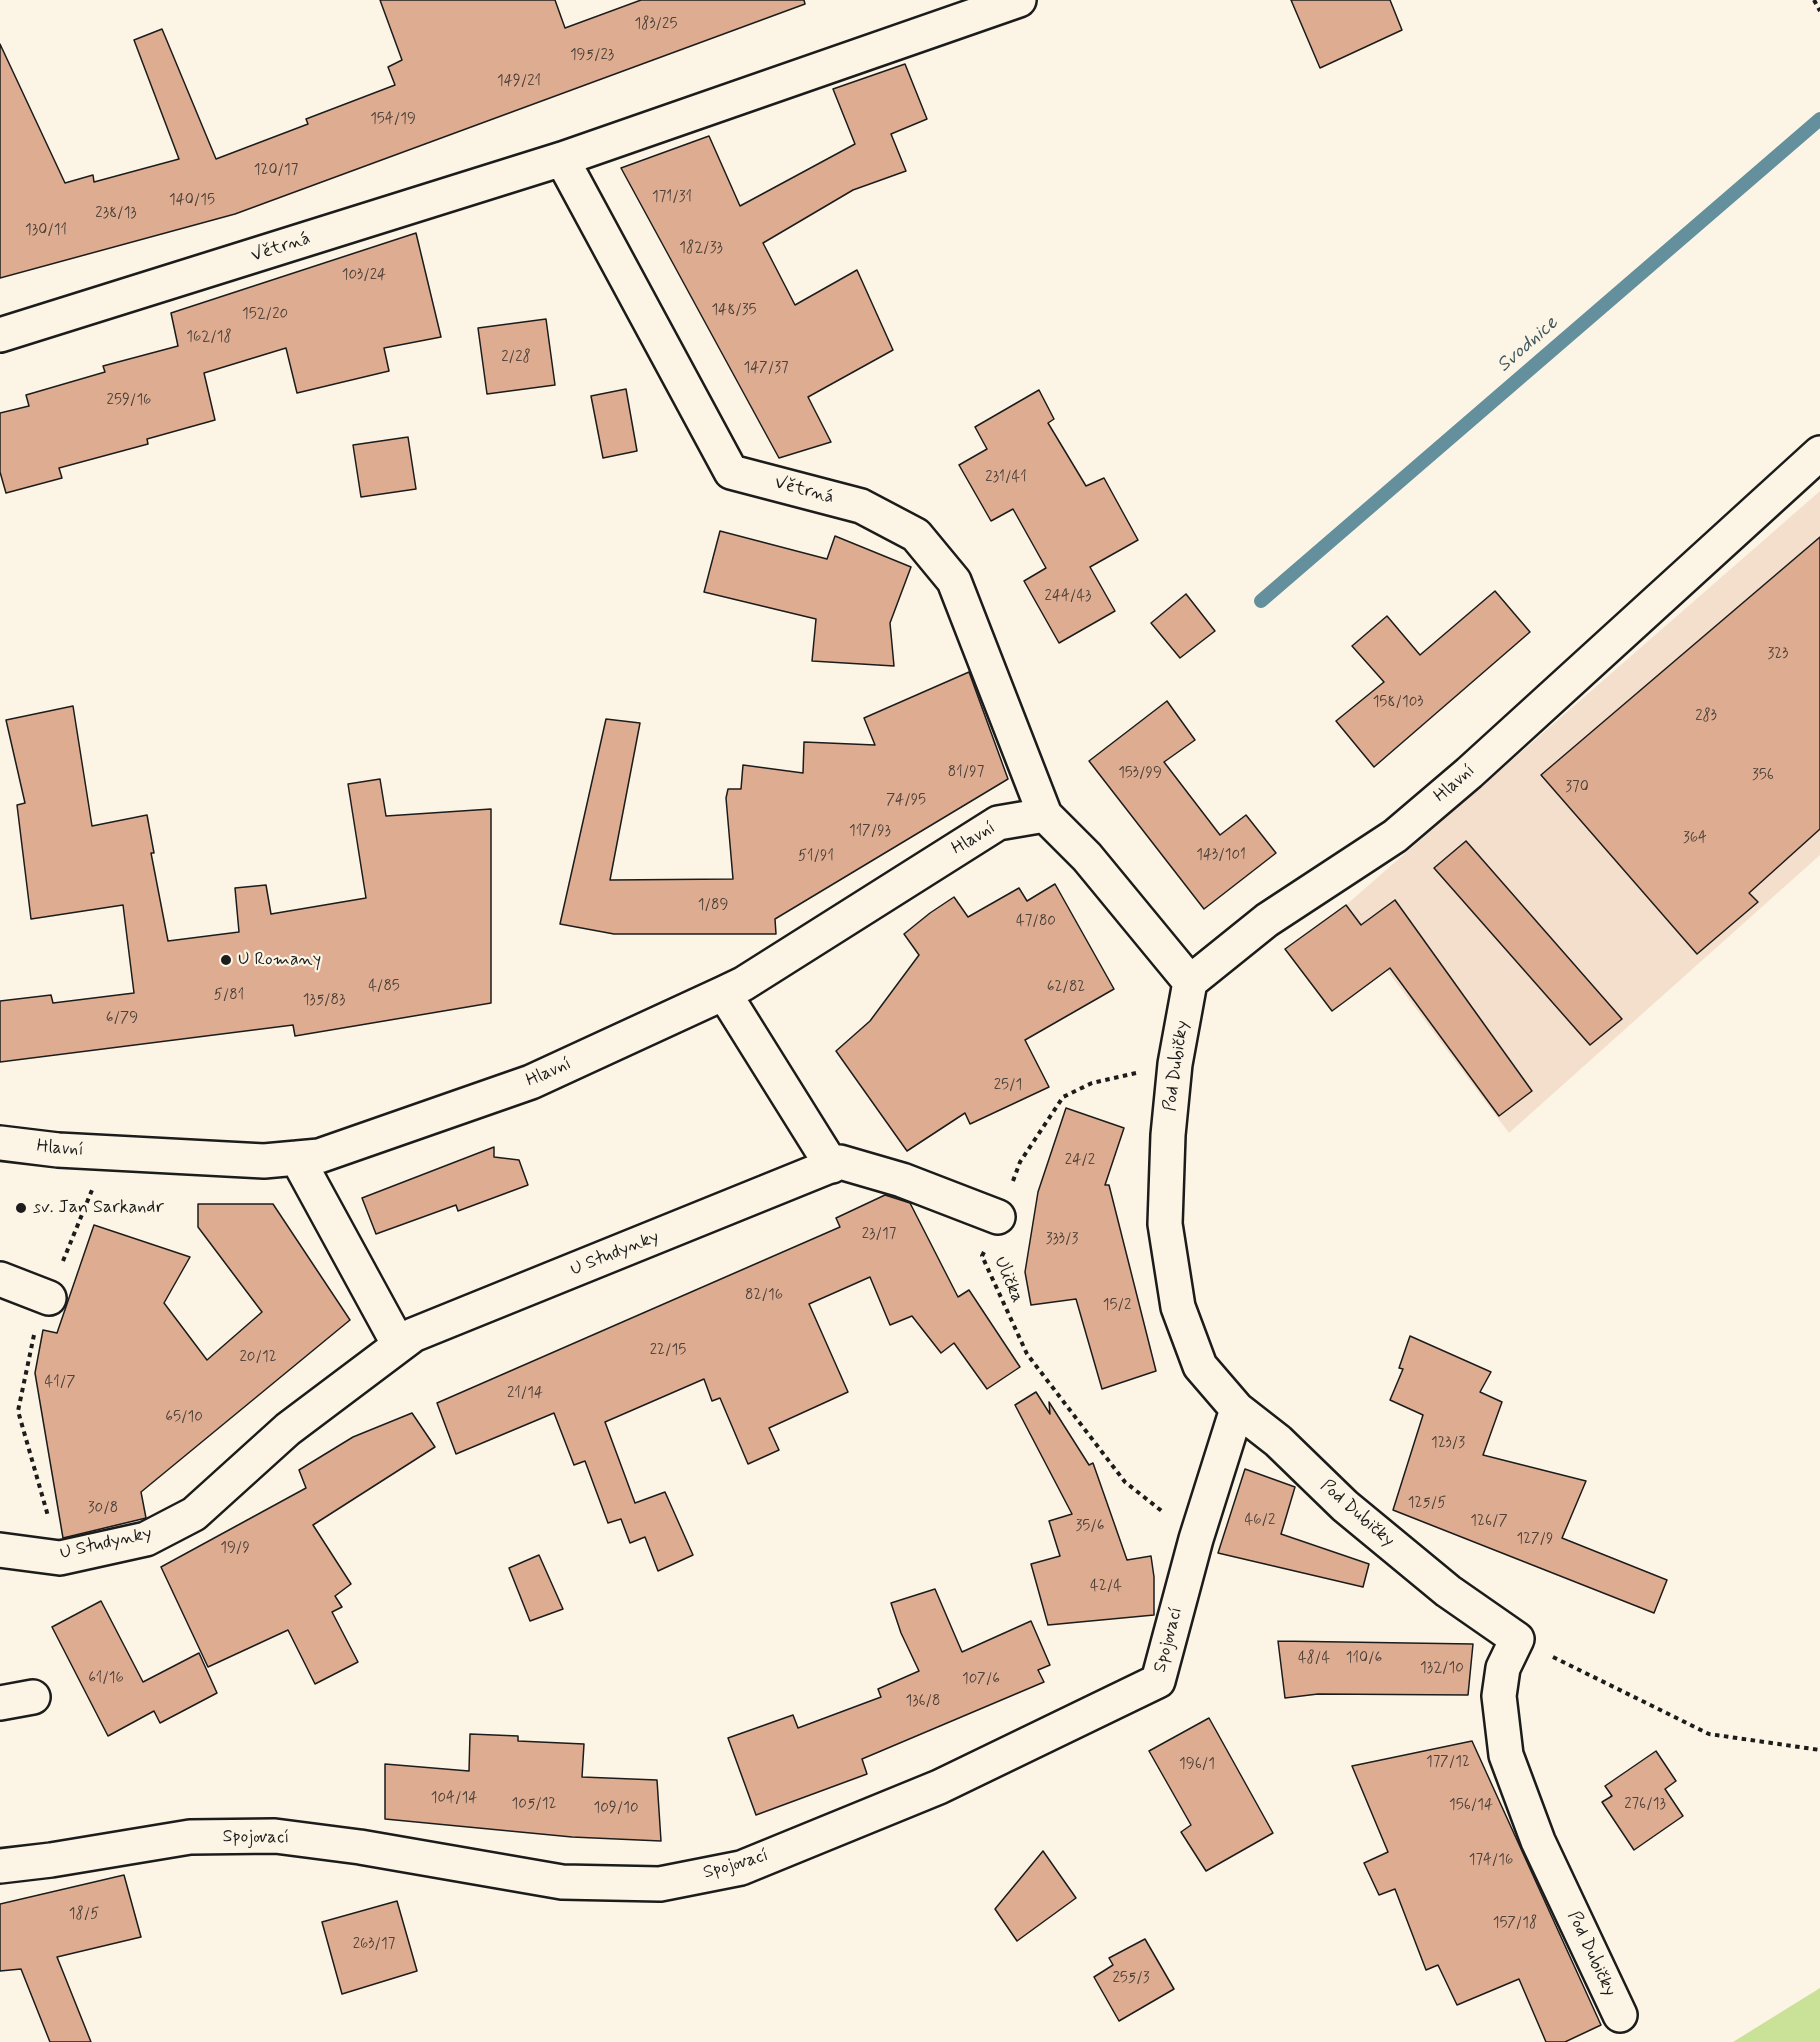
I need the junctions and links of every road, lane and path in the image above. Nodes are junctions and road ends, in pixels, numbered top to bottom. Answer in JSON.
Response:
{"nodes":[{"id":1,"x":1019,"y":0,"type":"edge"},
{"id":2,"x":1814,"y":0,"type":"edge"},
{"id":3,"x":1820,"y":11,"type":"edge"},
{"id":4,"x":562,"y":159,"type":"junction"},
{"id":5,"x":0,"y":335,"type":"edge"},
{"id":6,"x":1820,"y":453,"type":"edge"},
{"id":7,"x":1046,"y":815,"type":"junction"},
{"id":8,"x":1190,"y":982,"type":"junction"},
{"id":9,"x":724,"y":993,"type":"junction"},
{"id":10,"x":1175,"y":1064,"type":"junction"},
{"id":11,"x":0,"y":1143,"type":"edge"},
{"id":12,"x":106,"y":1153,"type":"junction"},
{"id":13,"x":297,"y":1158,"type":"junction"},
{"id":14,"x":832,"y":1166,"type":"junction"},
{"id":15,"x":998,"y":1217,"type":"junction"},
{"id":16,"x":0,"y":1279,"type":"edge"},
{"id":17,"x":49,"y":1298,"type":"junction"},
{"id":18,"x":399,"y":1345,"type":"junction"},
{"id":19,"x":1237,"y":1410,"type":"junction"},
{"id":20,"x":1196,"y":1539,"type":"junction"},
{"id":21,"x":0,"y":1550,"type":"edge"},
{"id":22,"x":60,"y":1558,"type":"junction"},
{"id":23,"x":1517,"y":1639,"type":"junction"},
{"id":24,"x":33,"y":1697,"type":"dead end"},
{"id":25,"x":0,"y":1703,"type":"edge"},
{"id":26,"x":1820,"y":1750,"type":"edge"},
{"id":27,"x":0,"y":1866,"type":"edge"},
{"id":28,"x":1620,"y":2015,"type":"dead end"}],
"edges":[{"from":1,"to":4,"type":"street","name":"Větrná"},
{"from":2,"to":3,"type":"path"},
{"from":4,"to":5,"type":"street","name":"Větrná"},
{"from":4,"to":7,"type":"street","name":"Větrná"},
{"from":6,"to":8,"type":"street","name":"Hlavní"},
{"from":7,"to":8,"type":"street"},
{"from":7,"to":9,"type":"street","name":"Hlavní"},
{"from":8,"to":10,"type":"street","name":"Pod Dubičky"},
{"from":9,"to":13,"type":"street","name":"Hlavní"},
{"from":9,"to":14,"type":"street"},
{"from":10,"to":15,"type":"path","name":"Ulička"},
{"from":10,"to":19,"type":"street","name":"Pod Dubičky"},
{"from":11,"to":12,"type":"street","name":"Hlavní"},
{"from":12,"to":13,"type":"street","name":"Hlavní"},
{"from":12,"to":17,"type":"path"},
{"from":13,"to":18,"type":"street"},
{"from":14,"to":15,"type":"street","name":"U Studynky"},
{"from":14,"to":18,"type":"street","name":"U Studynky"},
{"from":15,"to":20,"type":"path","name":"Ulička"},
{"from":16,"to":17,"type":"street"},
{"from":17,"to":22,"type":"path"},
{"from":18,"to":22,"type":"street","name":"U Studynky"},
{"from":19,"to":20,"type":"street","name":"Spojovací"},
{"from":19,"to":23,"type":"street","name":"Pod Dubičky"},
{"from":20,"to":27,"type":"street","name":"Spojovací"},
{"from":21,"to":22,"type":"street","name":"U Studynky"},
{"from":23,"to":26,"type":"path"},
{"from":23,"to":28,"type":"street","name":"Pod Dubičky"},
{"from":24,"to":25,"type":"street"}]}
